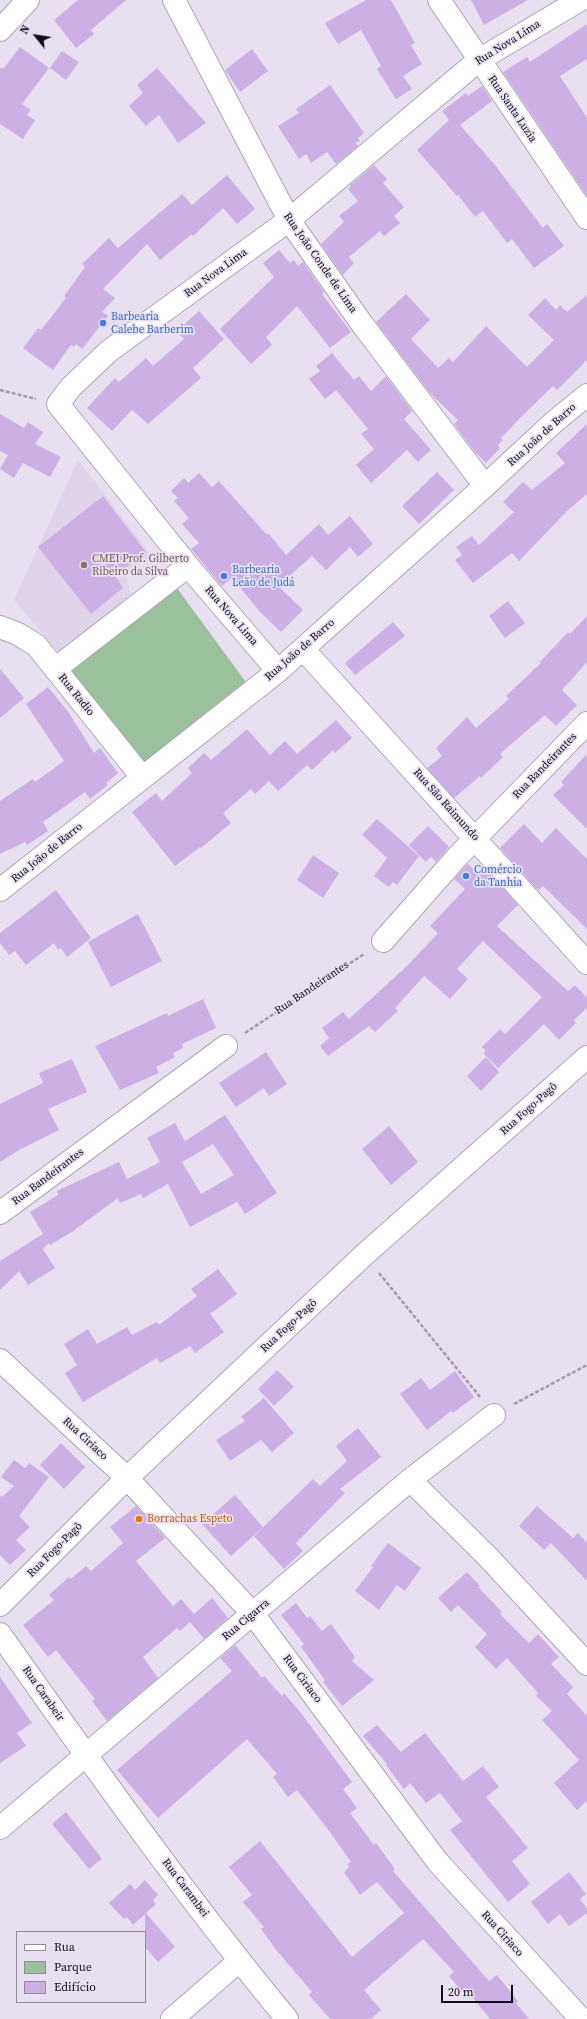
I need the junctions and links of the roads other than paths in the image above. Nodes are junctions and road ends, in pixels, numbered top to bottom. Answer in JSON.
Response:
{"nodes":[{"id":1,"x":28,"y":0,"type":"edge"},
{"id":2,"x":174,"y":0,"type":"edge"},
{"id":3,"x":439,"y":0,"type":"edge"},
{"id":4,"x":580,"y":0,"type":"edge"},
{"id":5,"x":0,"y":30,"type":"edge"},
{"id":6,"x":479,"y":60,"type":"junction"},
{"id":7,"x":587,"y":218,"type":"edge"},
{"id":8,"x":289,"y":220,"type":"junction"},
{"id":9,"x":587,"y":395,"type":"edge"},
{"id":10,"x":485,"y":486,"type":"junction"},
{"id":11,"x":188,"y":566,"type":"junction"},
{"id":12,"x":0,"y":627,"type":"edge"},
{"id":13,"x":303,"y":648,"type":"junction"},
{"id":14,"x":56,"y":669,"type":"junction"},
{"id":15,"x":278,"y":670,"type":"junction"},
{"id":16,"x":587,"y":723,"type":"edge"},
{"id":17,"x":142,"y":777,"type":"junction"},
{"id":18,"x":476,"y":838,"type":"junction"},
{"id":19,"x":0,"y":890,"type":"edge"},
{"id":20,"x":382,"y":941,"type":"road end"},
{"id":21,"x":587,"y":963,"type":"edge"},
{"id":22,"x":226,"y":1046,"type":"road end"},
{"id":23,"x":587,"y":1057,"type":"edge"},
{"id":24,"x":0,"y":1213,"type":"edge"},
{"id":25,"x":0,"y":1360,"type":"edge"},
{"id":26,"x":494,"y":1415,"type":"road end"},
{"id":27,"x":127,"y":1478,"type":"junction"},
{"id":28,"x":410,"y":1480,"type":"junction"},
{"id":29,"x":0,"y":1605,"type":"edge"},
{"id":30,"x":253,"y":1614,"type":"junction"},
{"id":31,"x":0,"y":1634,"type":"edge"},
{"id":32,"x":587,"y":1664,"type":"edge"},
{"id":33,"x":85,"y":1755,"type":"junction"},
{"id":34,"x":0,"y":1828,"type":"edge"},
{"id":35,"x":239,"y":1961,"type":"junction"},
{"id":36,"x":172,"y":2019,"type":"edge"},
{"id":37,"x":287,"y":2019,"type":"edge"},
{"id":38,"x":581,"y":2019,"type":"edge"}],
"edges":[{"from":1,"to":5,"type":"street"},
{"from":2,"to":8,"type":"street","name":"Rua João Conde de Lima"},
{"from":3,"to":6,"type":"street","name":"Rua Santa Luzia"},
{"from":4,"to":6,"type":"street","name":"Rua Nova Lima"},
{"from":6,"to":7,"type":"street","name":"Rua Santa Luzia"},
{"from":6,"to":8,"type":"street","name":"Rua Nova Lima"},
{"from":8,"to":10,"type":"street","name":"Rua João Conde de Lima"},
{"from":8,"to":11,"type":"street","name":"Rua Nova Lima"},
{"from":9,"to":10,"type":"street","name":"Rua João de Barro"},
{"from":10,"to":13,"type":"street","name":"Rua João de Barro"},
{"from":11,"to":14,"type":"street"},
{"from":11,"to":15,"type":"street","name":"Rua Nova Lima"},
{"from":12,"to":14,"type":"street","name":"Rua Radio"},
{"from":13,"to":15,"type":"street","name":"Rua João de Barro"},
{"from":13,"to":18,"type":"street","name":"Rua São Raimundo"},
{"from":14,"to":17,"type":"street","name":"Rua Radio"},
{"from":15,"to":17,"type":"street","name":"Rua João de Barro"},
{"from":16,"to":18,"type":"street","name":"Rua Bandeirantes"},
{"from":17,"to":19,"type":"street","name":"Rua João de Barro"},
{"from":18,"to":20,"type":"street","name":"Rua Bandeirantes"},
{"from":18,"to":21,"type":"street","name":"Rua São Raimundo"},
{"from":22,"to":24,"type":"street","name":"Rua Bandeirantes"},
{"from":23,"to":27,"type":"street","name":"Rua Fogo-Pagô"},
{"from":25,"to":27,"type":"street","name":"Rua Ciriaco"},
{"from":26,"to":28,"type":"street","name":"Rua Cigarra"},
{"from":27,"to":29,"type":"street","name":"Rua Fogo-Pagô"},
{"from":27,"to":30,"type":"street","name":"Rua Ciriaco"},
{"from":28,"to":30,"type":"street","name":"Rua Cigarra"},
{"from":28,"to":32,"type":"street"},
{"from":30,"to":33,"type":"street","name":"Rua Cigarra"},
{"from":30,"to":38,"type":"street","name":"Rua Ciriaco"},
{"from":31,"to":33,"type":"street","name":"Rua Carabeir"},
{"from":33,"to":34,"type":"street","name":"Rua Cigarra"},
{"from":33,"to":35,"type":"street","name":"Rua Carambei"},
{"from":35,"to":36,"type":"street"},
{"from":35,"to":37,"type":"street","name":"Rua Carambei"}]}
